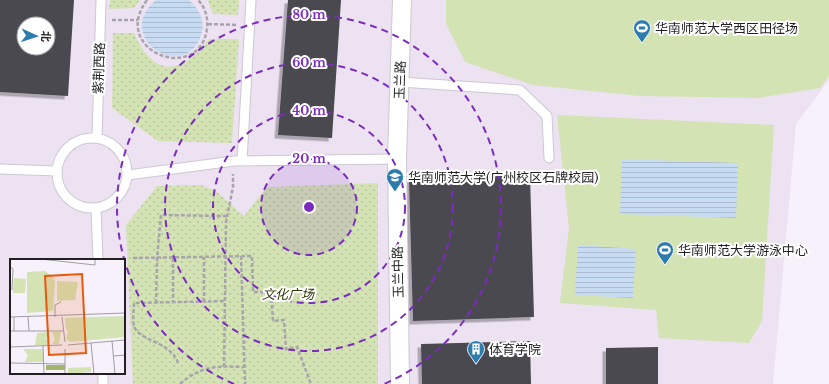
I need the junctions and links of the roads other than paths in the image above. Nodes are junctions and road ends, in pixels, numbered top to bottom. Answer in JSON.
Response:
{"nodes":[{"id":1,"x":101,"y":0,"type":"edge"},
{"id":2,"x":251,"y":0,"type":"edge"},
{"id":3,"x":402,"y":0,"type":"edge"},
{"id":4,"x":400,"y":82,"type":"junction"},
{"id":5,"x":97,"y":137,"type":"junction"},
{"id":6,"x":549,"y":158,"type":"dead end"},
{"id":7,"x":397,"y":159,"type":"junction"},
{"id":8,"x":238,"y":161,"type":"junction"},
{"id":9,"x":0,"y":169,"type":"edge"},
{"id":10,"x":56,"y":171,"type":"junction"},
{"id":11,"x":128,"y":175,"type":"junction"},
{"id":12,"x":96,"y":208,"type":"junction"},
{"id":13,"x":98,"y":259,"type":"edge"},
{"id":14,"x":400,"y":384,"type":"edge"}],
"edges":[{"from":1,"to":5,"type":"lane","name":"紫荆西路"},
{"from":2,"to":8,"type":"lane"},
{"from":3,"to":4,"type":"street","name":"玉兰路"},
{"from":4,"to":6,"type":"lane"},
{"from":4,"to":7,"type":"street","name":"玉兰路"},
{"from":5,"to":10,"type":"lane"},
{"from":5,"to":11,"type":"lane"},
{"from":7,"to":8,"type":"lane"},
{"from":7,"to":14,"type":"street","name":"玉兰中路"},
{"from":8,"to":11,"type":"lane"},
{"from":9,"to":10,"type":"lane"},
{"from":10,"to":12,"type":"lane"},
{"from":11,"to":12,"type":"lane"},
{"from":12,"to":13,"type":"lane"}]}
